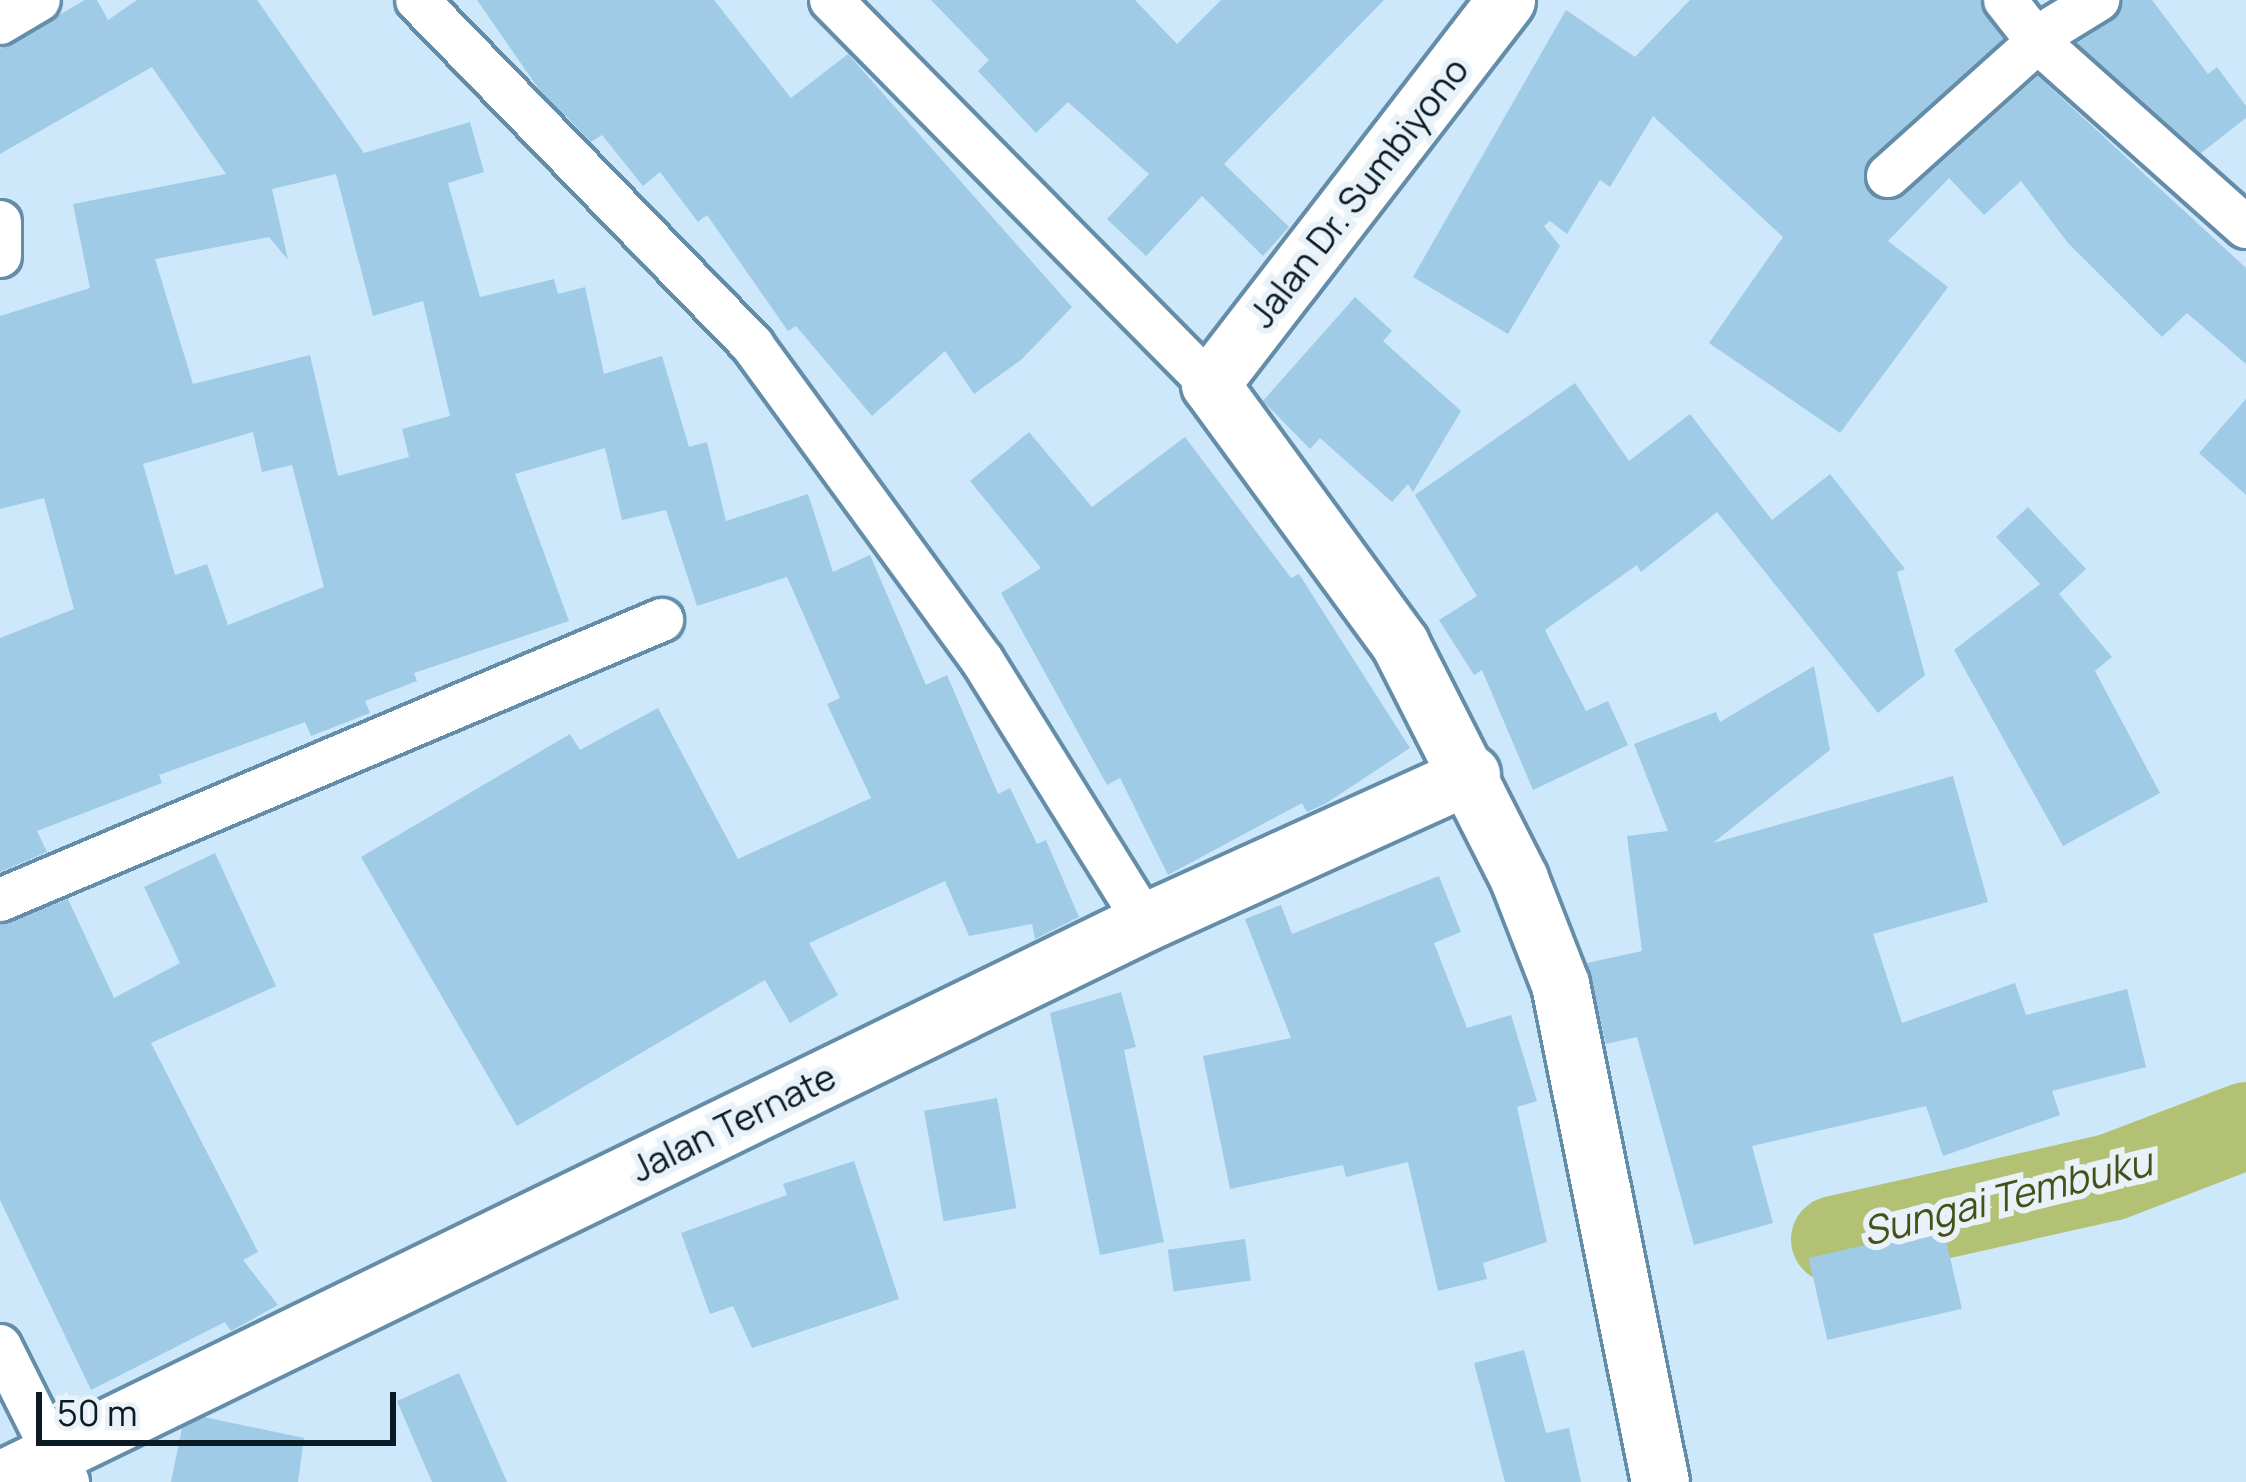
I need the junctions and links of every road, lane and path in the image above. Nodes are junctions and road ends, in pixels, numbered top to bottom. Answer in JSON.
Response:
{"nodes":[{"id":1,"x":39,"y":0,"type":"edge"},
{"id":2,"x":417,"y":0,"type":"edge"},
{"id":3,"x":831,"y":0,"type":"edge"},
{"id":4,"x":1506,"y":0,"type":"edge"},
{"id":5,"x":2005,"y":0,"type":"edge"},
{"id":6,"x":2098,"y":0,"type":"edge"},
{"id":7,"x":0,"y":23,"type":"edge"},
{"id":8,"x":2038,"y":42,"type":"junction"},
{"id":9,"x":1888,"y":176,"type":"dead end"},
{"id":10,"x":0,"y":222,"type":"edge"},
{"id":11,"x":2246,"y":226,"type":"edge"},
{"id":12,"x":0,"y":256,"type":"edge"},
{"id":13,"x":1210,"y":384,"type":"junction"},
{"id":14,"x":662,"y":620,"type":"dead end"},
{"id":15,"x":1472,"y":775,"type":"junction"},
{"id":16,"x":0,"y":900,"type":"edge"},
{"id":17,"x":1145,"y":922,"type":"junction"},
{"id":18,"x":0,"y":1346,"type":"edge"},
{"id":19,"x":62,"y":1467,"type":"edge"},
{"id":20,"x":0,"y":1480,"type":"edge"},
{"id":21,"x":1660,"y":1482,"type":"edge"}],
"edges":[{"from":1,"to":7,"type":"street"},
{"from":2,"to":17,"type":"street"},
{"from":3,"to":13,"type":"street"},
{"from":4,"to":13,"type":"street","name":"Jalan Dr. Sumbiyono"},
{"from":5,"to":8,"type":"street"},
{"from":6,"to":8,"type":"street"},
{"from":8,"to":9,"type":"street"},
{"from":8,"to":11,"type":"street"},
{"from":10,"to":12,"type":"street"},
{"from":13,"to":15,"type":"street"},
{"from":14,"to":16,"type":"street"},
{"from":15,"to":17,"type":"street","name":"Jalan Ternate"},
{"from":15,"to":21,"type":"street"},
{"from":17,"to":19,"type":"street","name":"Jalan Ternate"},
{"from":18,"to":19,"type":"street"},
{"from":19,"to":20,"type":"street","name":"Jalan Ternate"}]}
